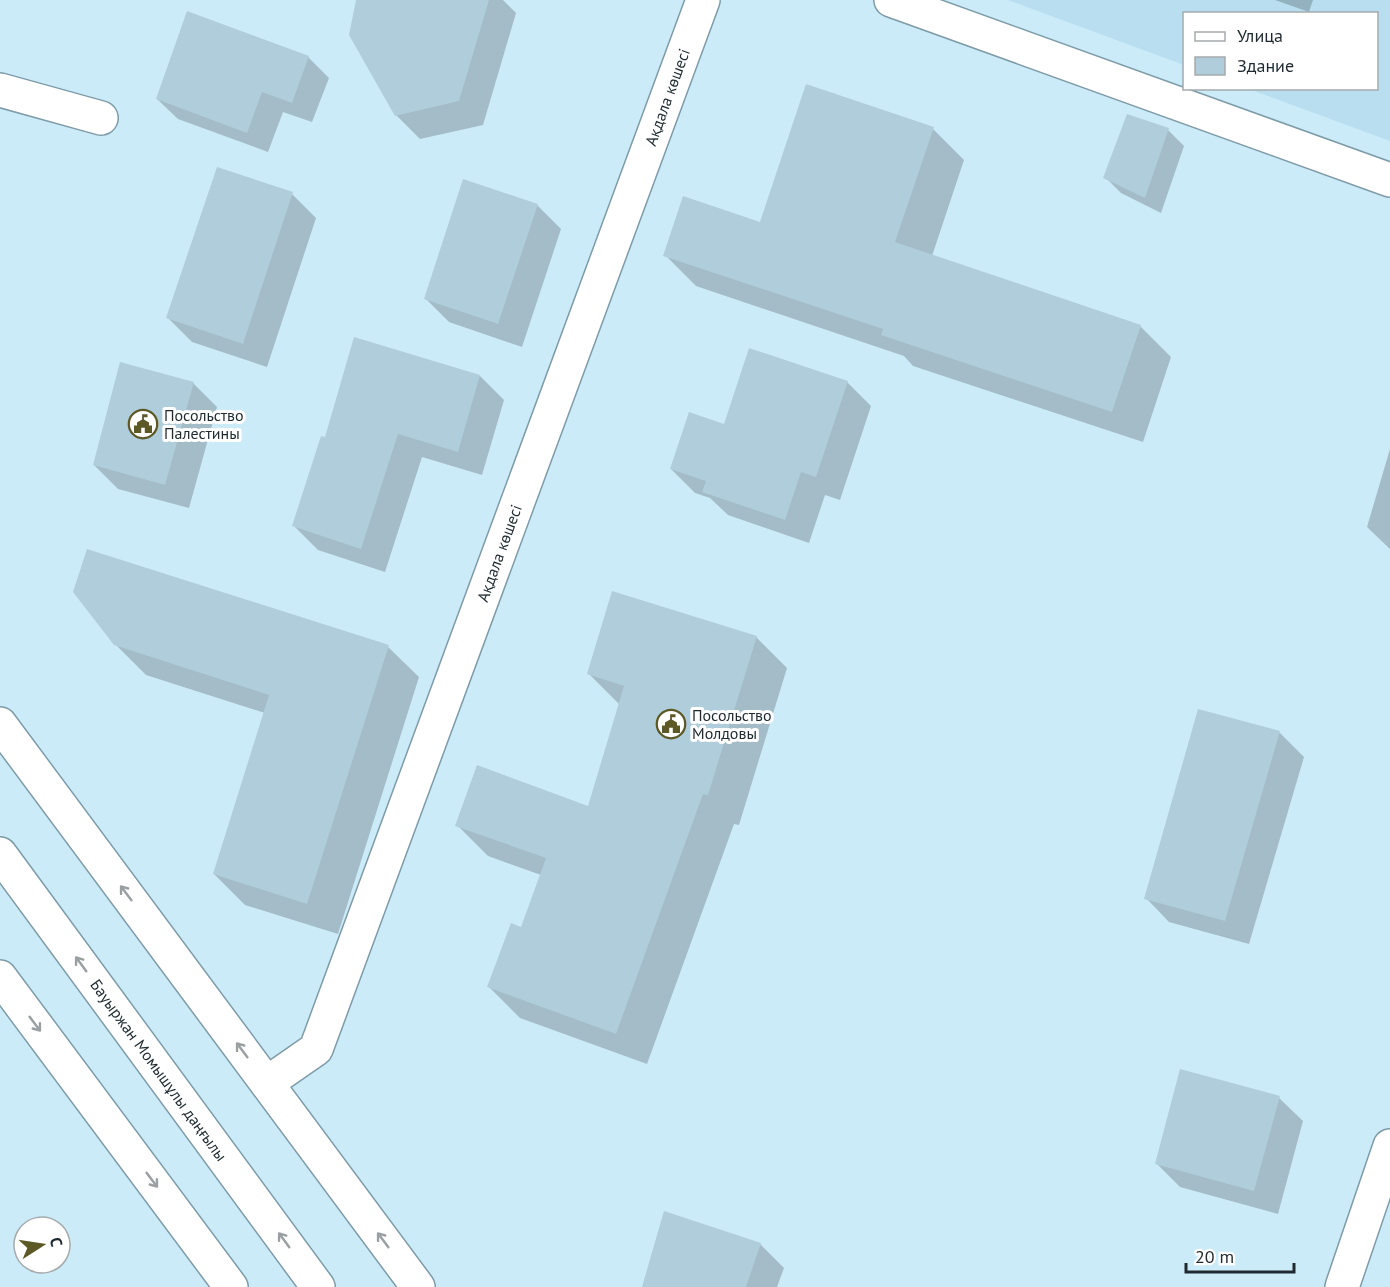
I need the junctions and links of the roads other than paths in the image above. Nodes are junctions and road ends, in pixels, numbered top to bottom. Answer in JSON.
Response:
{"nodes":[{"id":1,"x":703,"y":0,"type":"edge"},
{"id":2,"x":891,"y":0,"type":"edge"},
{"id":3,"x":0,"y":90,"type":"edge"},
{"id":4,"x":100,"y":118,"type":"dead end"},
{"id":5,"x":1390,"y":180,"type":"edge"},
{"id":6,"x":0,"y":724,"type":"edge"},
{"id":7,"x":4,"y":869,"type":"edge"},
{"id":8,"x":0,"y":977,"type":"edge"},
{"id":9,"x":267,"y":1083,"type":"junction"},
{"id":10,"x":1390,"y":1146,"type":"edge"},
{"id":11,"x":231,"y":1287,"type":"edge"},
{"id":12,"x":318,"y":1287,"type":"edge"},
{"id":13,"x":418,"y":1287,"type":"edge"},
{"id":14,"x":1342,"y":1287,"type":"edge"}],
"edges":[{"from":1,"to":9,"type":"street","name":"Ақдала көшесі"},
{"from":2,"to":5,"type":"street"},
{"from":3,"to":4,"type":"street"},
{"from":9,"to":6,"type":"street","one_way":true},
{"from":12,"to":7,"type":"street","name":"Бауыржан Момышұлы даңғылы","one_way":true},
{"from":8,"to":11,"type":"street","one_way":true},
{"from":13,"to":9,"type":"street","one_way":true},
{"from":10,"to":14,"type":"street"}]}
